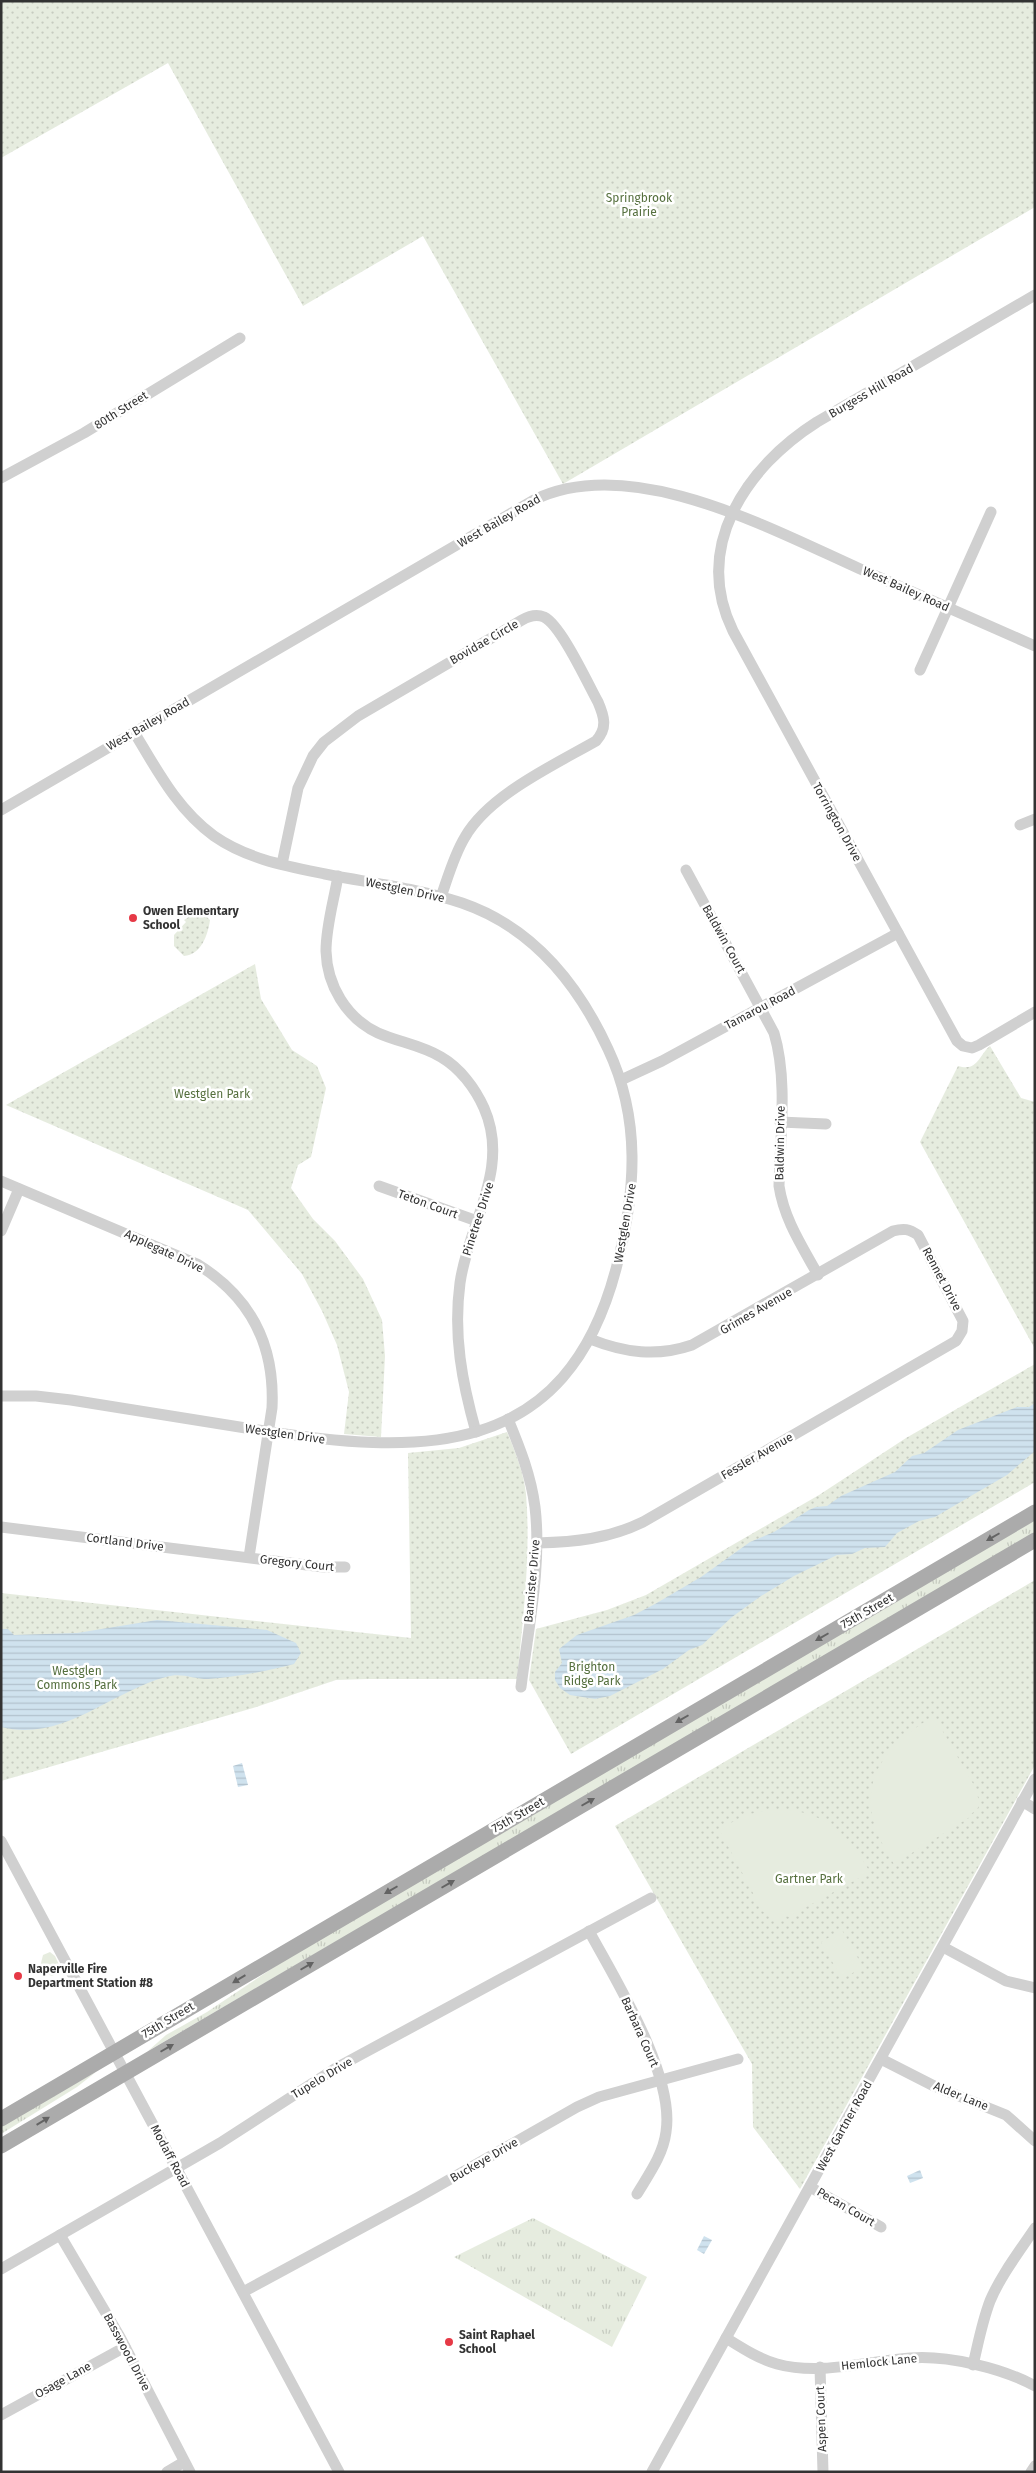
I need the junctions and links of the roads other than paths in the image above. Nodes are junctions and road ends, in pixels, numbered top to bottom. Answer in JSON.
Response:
{"nodes":[{"id":1,"x":1035,"y":295,"type":"edge"},
{"id":2,"x":240,"y":338,"type":"dead end"},
{"id":3,"x":1,"y":478,"type":"edge"},
{"id":4,"x":991,"y":512,"type":"dead end"},
{"id":5,"x":732,"y":514,"type":"junction"},
{"id":6,"x":948,"y":608,"type":"junction"},
{"id":7,"x":1035,"y":646,"type":"edge"},
{"id":8,"x":920,"y":670,"type":"dead end"},
{"id":9,"x":134,"y":732,"type":"junction"},
{"id":10,"x":1,"y":810,"type":"edge"},
{"id":11,"x":1035,"y":820,"type":"edge"},
{"id":12,"x":1020,"y":825,"type":"dead end"},
{"id":13,"x":282,"y":864,"type":"junction"},
{"id":14,"x":686,"y":870,"type":"dead end"},
{"id":15,"x":338,"y":876,"type":"junction"},
{"id":16,"x":441,"y":897,"type":"junction"},
{"id":17,"x":898,"y":933,"type":"junction"},
{"id":18,"x":761,"y":1007,"type":"junction"},
{"id":19,"x":1035,"y":1012,"type":"edge"},
{"id":20,"x":621,"y":1080,"type":"junction"},
{"id":21,"x":780,"y":1122,"type":"junction"},
{"id":22,"x":826,"y":1124,"type":"dead end"},
{"id":23,"x":1,"y":1181,"type":"edge"},
{"id":24,"x":379,"y":1186,"type":"dead end"},
{"id":25,"x":19,"y":1189,"type":"junction"},
{"id":26,"x":477,"y":1221,"type":"junction"},
{"id":27,"x":1,"y":1231,"type":"edge"},
{"id":28,"x":912,"y":1231,"type":"joint"},
{"id":29,"x":818,"y":1275,"type":"junction"},
{"id":30,"x":962,"y":1331,"type":"joint"},
{"id":31,"x":590,"y":1339,"type":"junction"},
{"id":32,"x":1,"y":1396,"type":"edge"},
{"id":33,"x":508,"y":1419,"type":"junction"},
{"id":34,"x":269,"y":1432,"type":"junction"},
{"id":35,"x":476,"y":1432,"type":"junction"},
{"id":36,"x":1035,"y":1512,"type":"edge"},
{"id":37,"x":1,"y":1527,"type":"edge"},
{"id":38,"x":1035,"y":1540,"type":"edge"},
{"id":39,"x":537,"y":1543,"type":"junction"},
{"id":40,"x":249,"y":1557,"type":"junction"},
{"id":41,"x":345,"y":1567,"type":"dead end"},
{"id":42,"x":521,"y":1687,"type":"dead end"},
{"id":43,"x":1035,"y":1779,"type":"edge"},
{"id":44,"x":1022,"y":1802,"type":"junction"},
{"id":45,"x":1035,"y":1809,"type":"edge"},
{"id":46,"x":1,"y":1841,"type":"edge"},
{"id":47,"x":651,"y":1898,"type":"dead end"},
{"id":48,"x":589,"y":1931,"type":"junction"},
{"id":49,"x":943,"y":1947,"type":"junction"},
{"id":50,"x":1035,"y":1988,"type":"edge"},
{"id":51,"x":114,"y":2052,"type":"junction"},
{"id":52,"x":738,"y":2059,"type":"dead end"},
{"id":53,"x":881,"y":2059,"type":"junction"},
{"id":54,"x":125,"y":2072,"type":"junction"},
{"id":55,"x":660,"y":2080,"type":"junction"},
{"id":56,"x":1,"y":2119,"type":"edge"},
{"id":57,"x":1035,"y":2141,"type":"edge"},
{"id":58,"x":1,"y":2146,"type":"edge"},
{"id":59,"x":176,"y":2167,"type":"junction"},
{"id":60,"x":810,"y":2186,"type":"junction"},
{"id":61,"x":637,"y":2194,"type":"dead end"},
{"id":62,"x":881,"y":2227,"type":"dead end"},
{"id":63,"x":1035,"y":2228,"type":"edge"},
{"id":64,"x":60,"y":2235,"type":"junction"},
{"id":65,"x":1,"y":2270,"type":"edge"},
{"id":66,"x":243,"y":2292,"type":"junction"},
{"id":67,"x":726,"y":2338,"type":"junction"},
{"id":68,"x":125,"y":2347,"type":"junction"},
{"id":69,"x":973,"y":2365,"type":"junction"},
{"id":70,"x":820,"y":2367,"type":"junction"},
{"id":71,"x":1035,"y":2386,"type":"edge"},
{"id":72,"x":1,"y":2416,"type":"edge"},
{"id":73,"x":1035,"y":2466,"type":"edge"},
{"id":74,"x":187,"y":2467,"type":"edge"},
{"id":75,"x":167,"y":2472,"type":"edge"},
{"id":76,"x":339,"y":2472,"type":"edge"},
{"id":77,"x":652,"y":2472,"type":"edge"},
{"id":78,"x":823,"y":2472,"type":"edge"},
{"id":79,"x":1030,"y":2472,"type":"edge"}],
"edges":[{"from":1,"to":5,"type":"street","name":"Burgess Hill Road"},
{"from":2,"to":3,"type":"street","name":"80th Street"},
{"from":4,"to":6,"type":"street"},
{"from":5,"to":6,"type":"street","name":"West Bailey Road"},
{"from":5,"to":9,"type":"street","name":"West Bailey Road"},
{"from":5,"to":17,"type":"street","name":"Torrington Drive"},
{"from":6,"to":7,"type":"street","name":"West Bailey Road"},
{"from":6,"to":8,"type":"street"},
{"from":9,"to":10,"type":"street","name":"West Bailey Road"},
{"from":9,"to":13,"type":"street","name":"Westglen Drive"},
{"from":11,"to":12,"type":"street"},
{"from":13,"to":15,"type":"street","name":"Westglen Drive"},
{"from":13,"to":16,"type":"street","name":"Bovidae Circle"},
{"from":14,"to":18,"type":"street","name":"Baldwin Court"},
{"from":15,"to":16,"type":"street","name":"Westglen Drive"},
{"from":15,"to":26,"type":"street","name":"Pinetree Drive"},
{"from":16,"to":20,"type":"street","name":"Westglen Drive"},
{"from":17,"to":18,"type":"street","name":"Tamarou Road"},
{"from":17,"to":19,"type":"street","name":"Torrington Drive"},
{"from":18,"to":20,"type":"street","name":"Tamarou Road"},
{"from":18,"to":21,"type":"street","name":"Baldwin Drive"},
{"from":20,"to":31,"type":"street","name":"Westglen Drive"},
{"from":21,"to":22,"type":"street"},
{"from":21,"to":29,"type":"street","name":"Baldwin Drive"},
{"from":23,"to":25,"type":"street","name":"Applegate Drive"},
{"from":24,"to":26,"type":"street","name":"Teton Court"},
{"from":25,"to":27,"type":"street"},
{"from":25,"to":34,"type":"street","name":"Applegate Drive"},
{"from":26,"to":35,"type":"street","name":"Pinetree Drive"},
{"from":28,"to":29,"type":"street","name":"Grimes Avenue"},
{"from":28,"to":30,"type":"street","name":"Rennet Drive"},
{"from":29,"to":31,"type":"street","name":"Grimes Avenue"},
{"from":30,"to":39,"type":"street","name":"Fessler Avenue"},
{"from":31,"to":33,"type":"street","name":"Westglen Drive"},
{"from":32,"to":34,"type":"street","name":"Westglen Drive"},
{"from":33,"to":35,"type":"street","name":"Westglen Drive"},
{"from":33,"to":39,"type":"street","name":"Bannister Drive"},
{"from":34,"to":35,"type":"street","name":"Westglen Drive"},
{"from":34,"to":40,"type":"street","name":"Applegate Drive"},
{"from":36,"to":51,"type":"main road","name":"75th Street","one_way":true},
{"from":37,"to":40,"type":"street","name":"Cortland Drive"},
{"from":54,"to":38,"type":"main road","name":"75th Street","one_way":true},
{"from":39,"to":42,"type":"street","name":"Bannister Drive"},
{"from":40,"to":41,"type":"street","name":"Gregory Court"},
{"from":43,"to":44,"type":"street","name":"West Gartner Road"},
{"from":44,"to":45,"type":"street"},
{"from":44,"to":49,"type":"street","name":"West Gartner Road"},
{"from":46,"to":51,"type":"street","name":"Modaff Road"},
{"from":47,"to":48,"type":"street","name":"Tupelo Drive"},
{"from":48,"to":55,"type":"street","name":"Barbara Court"},
{"from":48,"to":59,"type":"street","name":"Tupelo Drive"},
{"from":49,"to":50,"type":"street"},
{"from":49,"to":53,"type":"street","name":"West Gartner Road"},
{"from":51,"to":54,"type":"street","name":"Modaff Road"},
{"from":51,"to":56,"type":"main road","name":"75th Street"},
{"from":52,"to":55,"type":"street","name":"Buckeye Drive"},
{"from":53,"to":57,"type":"street","name":"Alder Lane"},
{"from":53,"to":60,"type":"street","name":"West Gartner Road"},
{"from":58,"to":54,"type":"main road","name":"75th Street","one_way":true},
{"from":54,"to":59,"type":"street","name":"Modaff Road"},
{"from":55,"to":61,"type":"street","name":"Barbara Court"},
{"from":55,"to":66,"type":"street","name":"Buckeye Drive"},
{"from":59,"to":64,"type":"street","name":"Tupelo Drive"},
{"from":59,"to":66,"type":"street","name":"Modaff Road"},
{"from":60,"to":62,"type":"street","name":"Pecan Court"},
{"from":60,"to":67,"type":"street","name":"West Gartner Road"},
{"from":63,"to":69,"type":"street"},
{"from":64,"to":65,"type":"street","name":"Tupelo Drive"},
{"from":64,"to":68,"type":"street","name":"Basswood Drive"},
{"from":66,"to":76,"type":"street","name":"Modaff Road"},
{"from":67,"to":70,"type":"street","name":"Hemlock Lane"},
{"from":67,"to":77,"type":"street","name":"West Gartner Road"},
{"from":68,"to":72,"type":"street","name":"Osage Lane"},
{"from":68,"to":74,"type":"street","name":"Basswood Drive"},
{"from":69,"to":70,"type":"street","name":"Hemlock Lane"},
{"from":69,"to":71,"type":"street","name":"Hemlock Lane"},
{"from":70,"to":78,"type":"street","name":"Aspen Court"},
{"from":73,"to":79,"type":"street"},
{"from":74,"to":75,"type":"street"}]}
